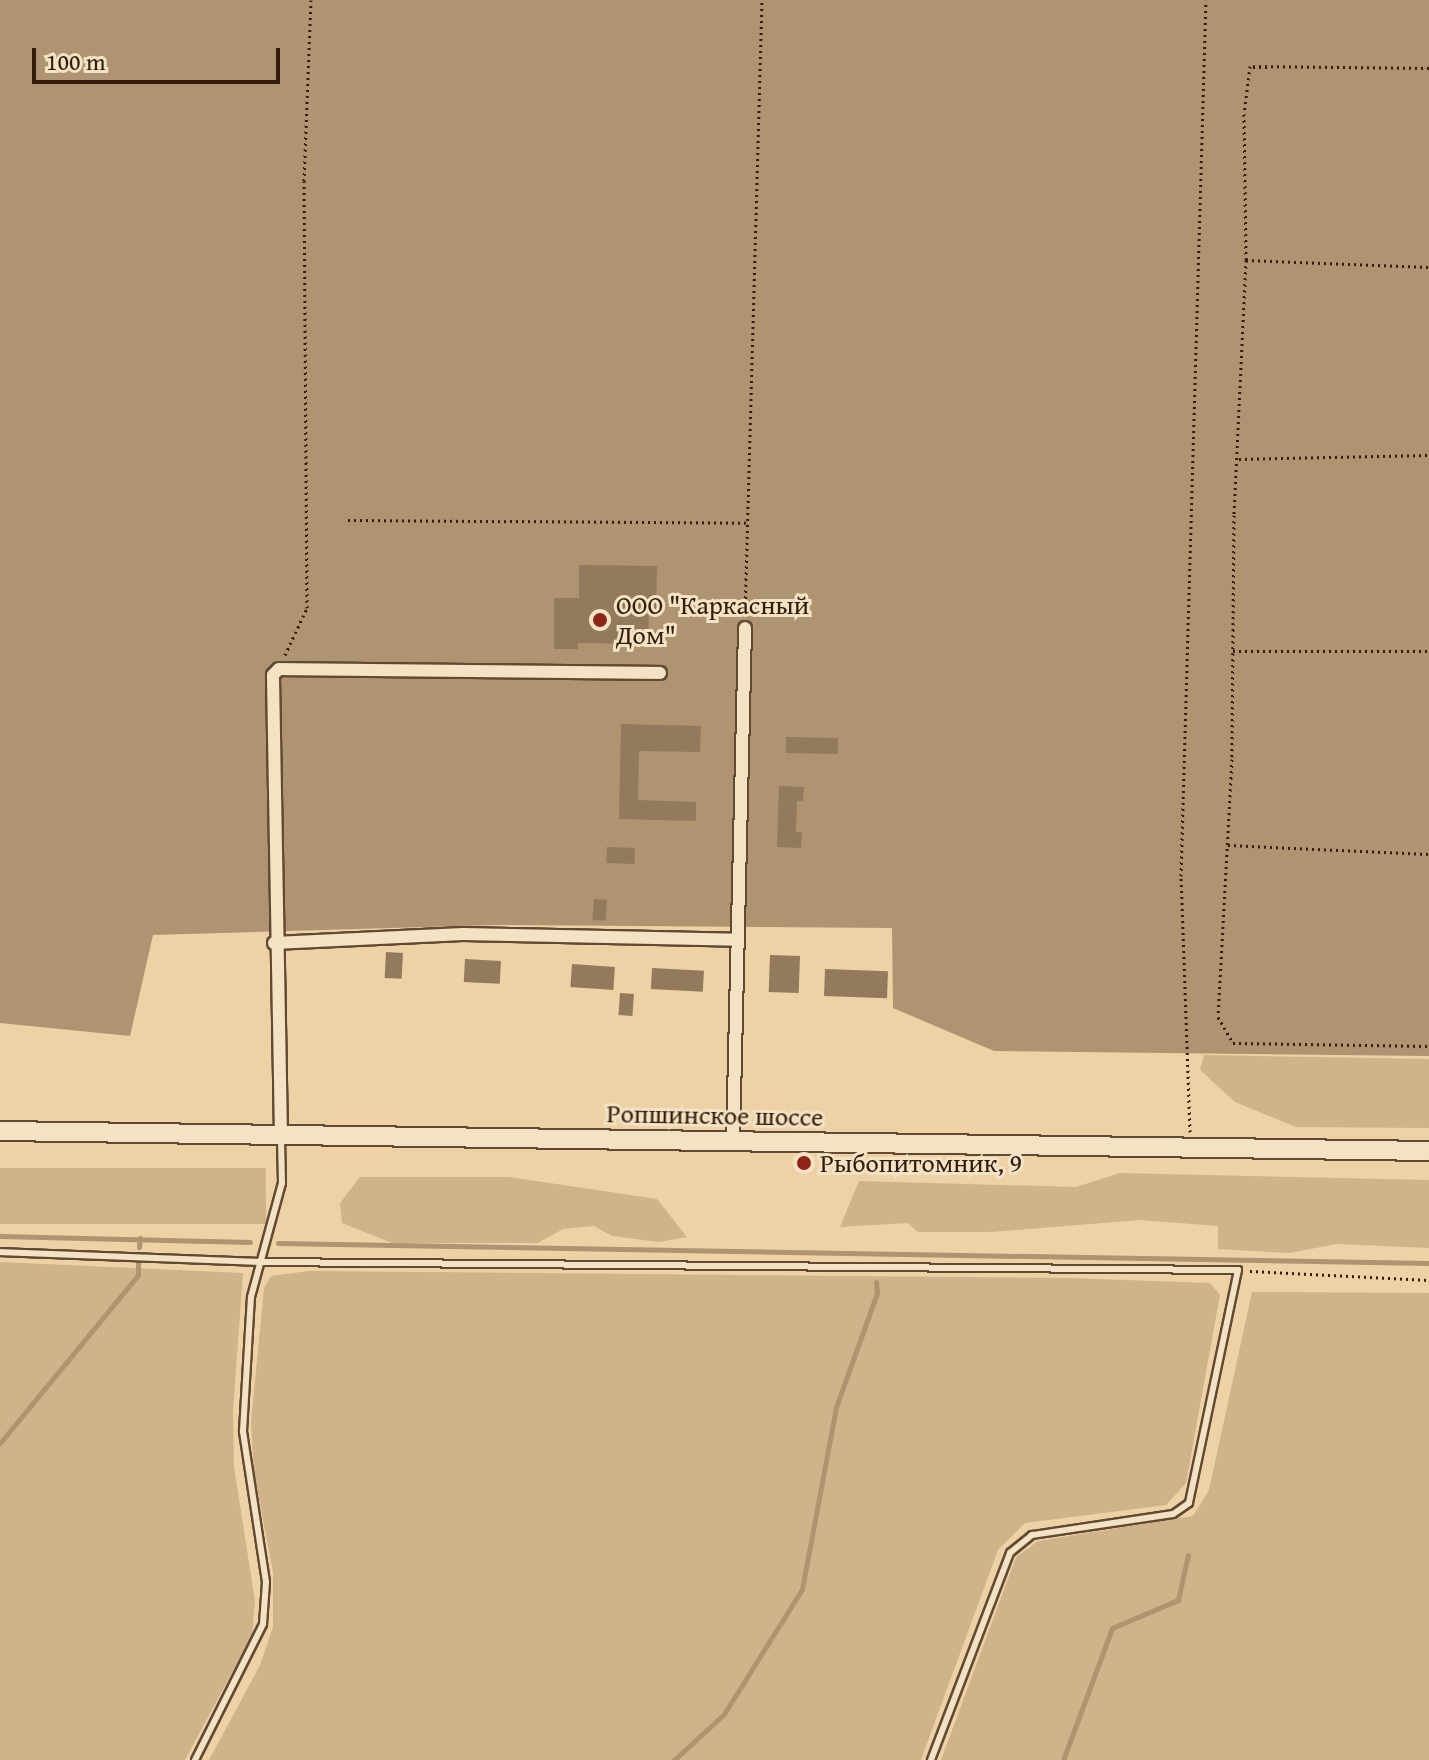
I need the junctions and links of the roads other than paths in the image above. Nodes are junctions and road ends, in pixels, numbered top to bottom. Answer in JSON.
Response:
{"nodes":[{"id":1,"x":745,"y":628,"type":"road end"},
{"id":2,"x":660,"y":673,"type":"dead end"},
{"id":3,"x":738,"y":940,"type":"junction"},
{"id":4,"x":274,"y":943,"type":"junction"},
{"id":5,"x":0,"y":1131,"type":"edge"},
{"id":6,"x":281,"y":1136,"type":"junction"},
{"id":7,"x":733,"y":1141,"type":"junction"},
{"id":8,"x":1429,"y":1151,"type":"edge"},
{"id":9,"x":0,"y":1252,"type":"edge"},
{"id":10,"x":258,"y":1262,"type":"junction"},
{"id":11,"x":195,"y":1760,"type":"edge"},
{"id":12,"x":931,"y":1760,"type":"edge"}],
"edges":[{"from":1,"to":3,"type":"street"},
{"from":2,"to":4,"type":"street"},
{"from":3,"to":4,"type":"street"},
{"from":3,"to":7,"type":"street"},
{"from":4,"to":6,"type":"street"},
{"from":5,"to":6,"type":"main road","name":"Ропшинское шоссе"},
{"from":6,"to":7,"type":"main road","name":"Ропшинское шоссе"},
{"from":6,"to":10,"type":"lane"},
{"from":7,"to":8,"type":"main road","name":"Ропшинское шоссе"},
{"from":9,"to":10,"type":"lane"},
{"from":10,"to":11,"type":"lane"},
{"from":10,"to":12,"type":"lane"}]}
